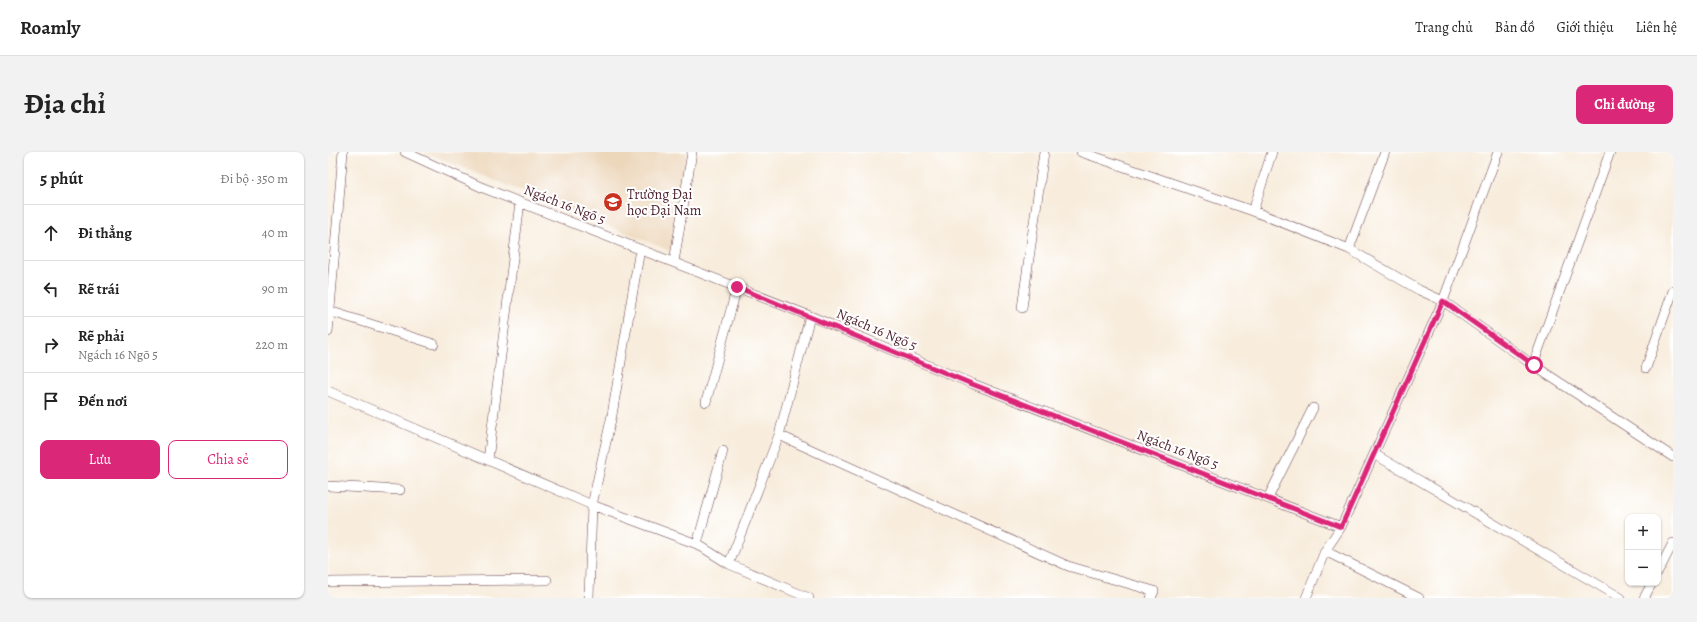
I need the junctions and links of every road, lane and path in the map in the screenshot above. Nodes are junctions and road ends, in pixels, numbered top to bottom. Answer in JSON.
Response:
{"nodes":[{"id":1,"x":343,"y":152,"type":"edge"},
{"id":2,"x":405,"y":152,"type":"edge"},
{"id":3,"x":692,"y":152,"type":"edge"},
{"id":4,"x":1044,"y":152,"type":"edge"},
{"id":5,"x":1081,"y":152,"type":"edge"},
{"id":6,"x":1272,"y":152,"type":"edge"},
{"id":7,"x":1385,"y":152,"type":"edge"},
{"id":8,"x":1498,"y":152,"type":"edge"},
{"id":9,"x":1610,"y":152,"type":"edge"},
{"id":10,"x":520,"y":202,"type":"junction"},
{"id":11,"x":1253,"y":211,"type":"junction"},
{"id":12,"x":640,"y":249,"type":"junction"},
{"id":13,"x":1349,"y":249,"type":"junction"},
{"id":14,"x":674,"y":262,"type":"junction"},
{"id":15,"x":737,"y":287,"type":"junction"},
{"id":16,"x":1673,"y":291,"type":"edge"},
{"id":17,"x":1443,"y":301,"type":"junction"},
{"id":18,"x":1022,"y":308,"type":"dead end"},
{"id":19,"x":329,"y":311,"type":"edge"},
{"id":20,"x":810,"y":316,"type":"junction"},
{"id":21,"x":328,"y":332,"type":"edge"},
{"id":22,"x":434,"y":344,"type":"dead end"},
{"id":23,"x":1534,"y":365,"type":"junction"},
{"id":24,"x":1646,"y":368,"type":"dead end"},
{"id":25,"x":328,"y":391,"type":"edge"},
{"id":26,"x":706,"y":402,"type":"dead end"},
{"id":27,"x":1313,"y":408,"type":"dead end"},
{"id":28,"x":779,"y":435,"type":"junction"},
{"id":29,"x":723,"y":450,"type":"dead end"},
{"id":30,"x":1374,"y":454,"type":"junction"},
{"id":31,"x":1673,"y":457,"type":"edge"},
{"id":32,"x":488,"y":460,"type":"junction"},
{"id":33,"x":328,"y":486,"type":"edge"},
{"id":34,"x":400,"y":490,"type":"dead end"},
{"id":35,"x":1268,"y":498,"type":"junction"},
{"id":36,"x":592,"y":505,"type":"junction"},
{"id":37,"x":1341,"y":527,"type":"junction"},
{"id":38,"x":1673,"y":543,"type":"edge"},
{"id":39,"x":697,"y":544,"type":"junction"},
{"id":40,"x":1325,"y":551,"type":"junction"},
{"id":41,"x":729,"y":564,"type":"junction"},
{"id":42,"x":1661,"y":566,"type":"edge"},
{"id":43,"x":547,"y":580,"type":"dead end"},
{"id":44,"x":328,"y":582,"type":"edge"},
{"id":45,"x":1650,"y":586,"type":"edge"},
{"id":46,"x":589,"y":598,"type":"edge"},
{"id":47,"x":808,"y":598,"type":"edge"},
{"id":48,"x":1151,"y":598,"type":"edge"},
{"id":49,"x":1306,"y":598,"type":"edge"},
{"id":50,"x":1419,"y":598,"type":"edge"},
{"id":51,"x":1621,"y":598,"type":"edge"},
{"id":52,"x":1644,"y":598,"type":"edge"}],
"edges":[{"from":1,"to":19,"type":"lane"},
{"from":2,"to":10,"type":"lane","name":"Ngách 16 Ngõ 5"},
{"from":3,"to":14,"type":"lane"},
{"from":4,"to":18,"type":"lane"},
{"from":5,"to":11,"type":"lane"},
{"from":6,"to":11,"type":"lane"},
{"from":7,"to":13,"type":"lane"},
{"from":8,"to":17,"type":"lane"},
{"from":9,"to":23,"type":"lane"},
{"from":10,"to":12,"type":"lane","name":"Ngách 16 Ngõ 5"},
{"from":10,"to":32,"type":"lane"},
{"from":11,"to":13,"type":"lane"},
{"from":12,"to":14,"type":"lane","name":"Ngách 16 Ngõ 5"},
{"from":12,"to":36,"type":"lane"},
{"from":13,"to":17,"type":"lane"},
{"from":14,"to":15,"type":"lane","name":"Ngách 16 Ngõ 5"},
{"from":15,"to":20,"type":"lane","name":"Ngách 16 Ngõ 5"},
{"from":15,"to":26,"type":"lane"},
{"from":16,"to":24,"type":"lane"},
{"from":17,"to":23,"type":"lane"},
{"from":17,"to":30,"type":"lane"},
{"from":19,"to":21,"type":"lane"},
{"from":19,"to":22,"type":"lane"},
{"from":20,"to":28,"type":"lane"},
{"from":20,"to":35,"type":"lane","name":"Ngách 16 Ngõ 5"},
{"from":23,"to":31,"type":"lane"},
{"from":25,"to":32,"type":"lane"},
{"from":27,"to":35,"type":"lane"},
{"from":28,"to":41,"type":"lane"},
{"from":28,"to":48,"type":"lane"},
{"from":29,"to":39,"type":"lane"},
{"from":30,"to":37,"type":"lane"},
{"from":30,"to":51,"type":"lane"},
{"from":32,"to":36,"type":"lane"},
{"from":33,"to":34,"type":"lane"},
{"from":35,"to":37,"type":"lane","name":"Ngách 16 Ngõ 5"},
{"from":36,"to":39,"type":"lane"},
{"from":36,"to":46,"type":"lane"},
{"from":37,"to":40,"type":"lane"},
{"from":38,"to":42,"type":"lane"},
{"from":39,"to":41,"type":"lane"},
{"from":40,"to":49,"type":"lane"},
{"from":40,"to":50,"type":"lane"},
{"from":41,"to":47,"type":"lane"},
{"from":43,"to":44,"type":"lane"},
{"from":45,"to":52,"type":"lane"}]}
